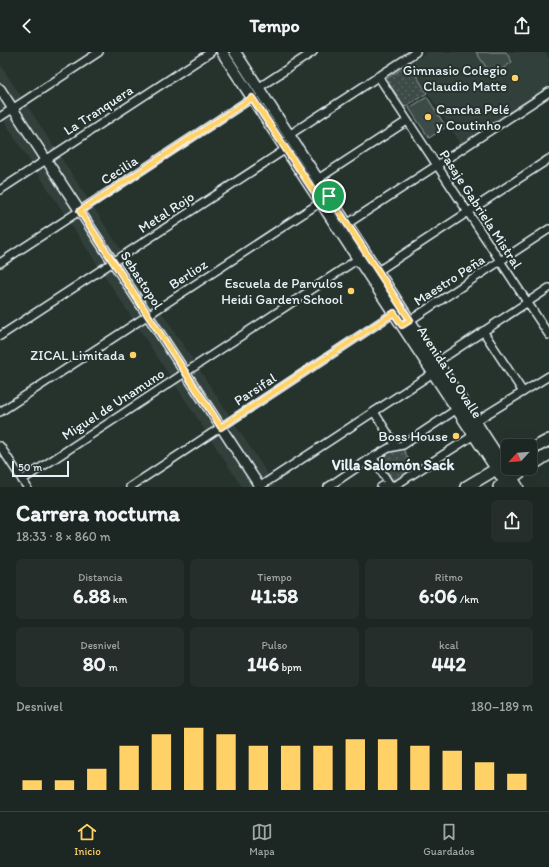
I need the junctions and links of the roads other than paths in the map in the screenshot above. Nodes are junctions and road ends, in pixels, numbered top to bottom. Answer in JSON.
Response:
{"nodes":[{"id":1,"x":99,"y":52,"type":"edge"},
{"id":2,"x":211,"y":52,"type":"edge"},
{"id":3,"x":222,"y":52,"type":"edge"},
{"id":4,"x":235,"y":52,"type":"edge"},
{"id":5,"x":313,"y":52,"type":"edge"},
{"id":6,"x":411,"y":53,"type":"edge"},
{"id":7,"x":378,"y":76,"type":"junction"},
{"id":8,"x":258,"y":88,"type":"junction"},
{"id":9,"x":0,"y":89,"type":"edge"},
{"id":10,"x":549,"y":92,"type":"edge"},
{"id":11,"x":252,"y":98,"type":"junction"},
{"id":12,"x":13,"y":108,"type":"junction"},
{"id":13,"x":0,"y":117,"type":"edge"},
{"id":14,"x":407,"y":121,"type":"junction"},
{"id":15,"x":289,"y":135,"type":"junction"},
{"id":16,"x":286,"y":149,"type":"junction"},
{"id":17,"x":549,"y":158,"type":"edge"},
{"id":18,"x":46,"y":160,"type":"junction"},
{"id":19,"x":437,"y":165,"type":"junction"},
{"id":20,"x":318,"y":179,"type":"junction"},
{"id":21,"x":0,"y":190,"type":"edge"},
{"id":22,"x":325,"y":199,"type":"junction"},
{"id":23,"x":80,"y":211,"type":"junction"},
{"id":24,"x":468,"y":212,"type":"junction"},
{"id":25,"x":347,"y":224,"type":"junction"},
{"id":26,"x":549,"y":229,"type":"edge"},
{"id":27,"x":358,"y":259,"type":"junction"},
{"id":28,"x":500,"y":261,"type":"junction"},
{"id":29,"x":113,"y":262,"type":"junction"},
{"id":30,"x":0,"y":263,"type":"edge"},
{"id":31,"x":378,"y":271,"type":"junction"},
{"id":32,"x":549,"y":288,"type":"edge"},
{"id":33,"x":527,"y":302,"type":"junction"},
{"id":34,"x":394,"y":313,"type":"junction"},
{"id":35,"x":148,"y":315,"type":"junction"},
{"id":36,"x":406,"y":323,"type":"junction"},
{"id":37,"x":483,"y":332,"type":"junction"},
{"id":38,"x":549,"y":335,"type":"edge"},
{"id":39,"x":0,"y":336,"type":"edge"},
{"id":40,"x":437,"y":362,"type":"junction"},
{"id":41,"x":185,"y":372,"type":"junction"},
{"id":42,"x":433,"y":373,"type":"junction"},
{"id":43,"x":549,"y":376,"type":"edge"},
{"id":44,"x":523,"y":392,"type":"junction"},
{"id":45,"x":457,"y":409,"type":"junction"},
{"id":46,"x":0,"y":412,"type":"edge"},
{"id":47,"x":374,"y":412,"type":"junction"},
{"id":48,"x":476,"y":421,"type":"junction"},
{"id":49,"x":221,"y":427,"type":"junction"},
{"id":50,"x":474,"y":434,"type":"junction"},
{"id":51,"x":549,"y":440,"type":"edge"},
{"id":52,"x":0,"y":446,"type":"edge"},
{"id":53,"x":396,"y":446,"type":"junction"},
{"id":54,"x":537,"y":446,"type":"edge"},
{"id":55,"x":549,"y":454,"type":"edge"},
{"id":56,"x":373,"y":458,"type":"junction"},
{"id":57,"x":537,"y":462,"type":"edge"},
{"id":58,"x":501,"y":463,"type":"edge"},
{"id":59,"x":501,"y":464,"type":"edge"},
{"id":60,"x":501,"y":467,"type":"edge"},
{"id":61,"x":517,"y":475,"type":"edge"},
{"id":62,"x":22,"y":480,"type":"junction"},
{"id":63,"x":506,"y":483,"type":"edge"},
{"id":64,"x":394,"y":486,"type":"edge"},
{"id":65,"x":27,"y":487,"type":"edge"},
{"id":66,"x":130,"y":487,"type":"edge"},
{"id":67,"x":260,"y":487,"type":"edge"},
{"id":68,"x":328,"y":487,"type":"edge"},
{"id":69,"x":382,"y":487,"type":"edge"},
{"id":70,"x":466,"y":487,"type":"edge"},
{"id":71,"x":518,"y":487,"type":"edge"}],
"edges":[{"from":1,"to":12,"type":"street"},
{"from":2,"to":18,"type":"street","name":"La Tranquera"},
{"from":3,"to":11,"type":"main road","name":"Avenida Lo Ovalle"},
{"from":4,"to":8,"type":"main road","name":"Avenida Lo Ovalle"},
{"from":5,"to":8,"type":"street"},
{"from":6,"to":7,"type":"street"},
{"from":7,"to":14,"type":"street","name":"Pasaje Gabriela Mistral"},
{"from":7,"to":15,"type":"street"},
{"from":8,"to":15,"type":"main road","name":"Avenida Lo Ovalle"},
{"from":9,"to":12,"type":"street","name":"Sebastopol"},
{"from":10,"to":19,"type":"street"},
{"from":11,"to":16,"type":"main road","name":"Avenida Lo Ovalle"},
{"from":11,"to":23,"type":"street","name":"Cecilia"},
{"from":12,"to":13,"type":"street"},
{"from":12,"to":18,"type":"street","name":"Sebastopol"},
{"from":14,"to":19,"type":"street","name":"Pasaje Gabriela Mistral"},
{"from":14,"to":20,"type":"street"},
{"from":15,"to":20,"type":"main road","name":"Avenida Lo Ovalle"},
{"from":16,"to":22,"type":"main road","name":"Avenida Lo Ovalle"},
{"from":16,"to":29,"type":"street","name":"Metal Rojo"},
{"from":17,"to":24,"type":"street"},
{"from":18,"to":21,"type":"street","name":"La Tranquera"},
{"from":18,"to":23,"type":"street","name":"Sebastopol"},
{"from":19,"to":24,"type":"street","name":"Pasaje Gabriela Mistral"},
{"from":19,"to":25,"type":"street"},
{"from":20,"to":22,"type":"main road","name":"Avenida Lo Ovalle"},
{"from":22,"to":25,"type":"main road","name":"Avenida Lo Ovalle"},
{"from":22,"to":27,"type":"main road","name":"Avenida Lo Ovalle"},
{"from":22,"to":35,"type":"street","name":"Berlioz"},
{"from":23,"to":29,"type":"street","name":"Sebastopol"},
{"from":23,"to":30,"type":"street","name":"Cecilia"},
{"from":24,"to":28,"type":"street","name":"Pasaje Gabriela Mistral"},
{"from":24,"to":31,"type":"street"},
{"from":25,"to":31,"type":"main road","name":"Avenida Lo Ovalle"},
{"from":26,"to":28,"type":"street","name":"Maestro Peña"},
{"from":27,"to":34,"type":"main road","name":"Avenida Lo Ovalle"},
{"from":27,"to":41,"type":"street","name":"Miguel de Unamuno"},
{"from":28,"to":33,"type":"street","name":"Pasaje Gabriela Mistral"},
{"from":28,"to":36,"type":"street","name":"Maestro Peña"},
{"from":29,"to":35,"type":"street","name":"Sebastopol"},
{"from":29,"to":39,"type":"street","name":"Metal Rojo"},
{"from":31,"to":36,"type":"main road","name":"Avenida Lo Ovalle"},
{"from":32,"to":33,"type":"street"},
{"from":33,"to":37,"type":"street"},
{"from":33,"to":38,"type":"street","name":"Pasaje Gabriela Mistral"},
{"from":34,"to":36,"type":"main road","name":"Avenida Lo Ovalle"},
{"from":34,"to":49,"type":"street","name":"Parsifal"},
{"from":35,"to":41,"type":"street","name":"Sebastopol"},
{"from":35,"to":46,"type":"street","name":"Berlioz"},
{"from":36,"to":40,"type":"main road","name":"Avenida Lo Ovalle"},
{"from":36,"to":42,"type":"main road","name":"Avenida Lo Ovalle"},
{"from":37,"to":40,"type":"street"},
{"from":37,"to":44,"type":"street"},
{"from":40,"to":48,"type":"main road","name":"Avenida Lo Ovalle"},
{"from":41,"to":49,"type":"street","name":"Sebastopol"},
{"from":41,"to":62,"type":"street","name":"Miguel de Unamuno"},
{"from":42,"to":45,"type":"main road","name":"Avenida Lo Ovalle"},
{"from":42,"to":47,"type":"street"},
{"from":43,"to":44,"type":"street"},
{"from":44,"to":48,"type":"street"},
{"from":45,"to":50,"type":"main road","name":"Avenida Lo Ovalle"},
{"from":45,"to":53,"type":"street"},
{"from":47,"to":53,"type":"street"},
{"from":47,"to":67,"type":"street"},
{"from":48,"to":58,"type":"main road","name":"Avenida Lo Ovalle"},
{"from":49,"to":66,"type":"street","name":"Parsifal"},
{"from":49,"to":67,"type":"street","name":"Sebastopol"},
{"from":50,"to":59,"type":"main road","name":"Avenida Lo Ovalle"},
{"from":50,"to":64,"type":"street"},
{"from":51,"to":54,"type":"main road"},
{"from":52,"to":62,"type":"street"},
{"from":53,"to":56,"type":"street"},
{"from":55,"to":57,"type":"main road"},
{"from":56,"to":64,"type":"street"},
{"from":56,"to":68,"type":"street"},
{"from":60,"to":70,"type":"main road"},
{"from":61,"to":63,"type":"main road"},
{"from":62,"to":65,"type":"street"},
{"from":63,"to":71,"type":"main road","name":"Avenida Lo Ovalle"},
{"from":64,"to":69,"type":"street"}]}
